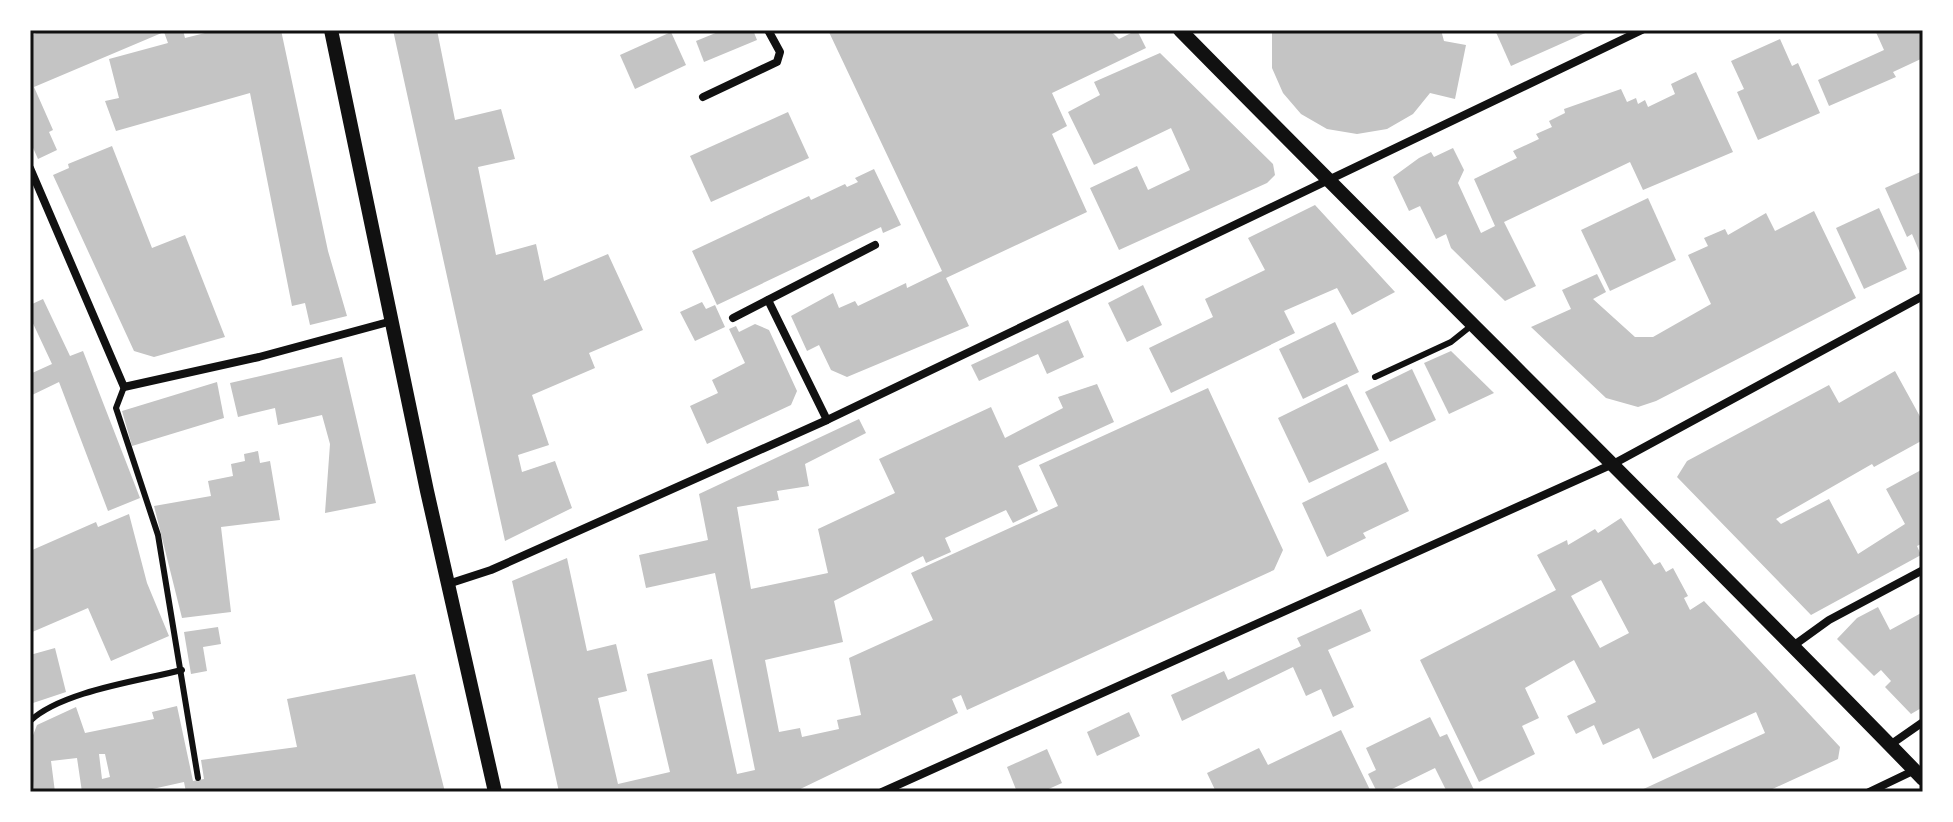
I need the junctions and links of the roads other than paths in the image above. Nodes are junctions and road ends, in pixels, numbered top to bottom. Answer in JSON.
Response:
{"nodes":[{"id":1,"x":331,"y":30,"type":"edge"},
{"id":2,"x":768,"y":30,"type":"edge"},
{"id":3,"x":1180,"y":30,"type":"edge"},
{"id":4,"x":1642,"y":30,"type":"edge"},
{"id":5,"x":703,"y":97,"type":"dead end"},
{"id":6,"x":30,"y":168,"type":"edge"},
{"id":7,"x":1329,"y":181,"type":"junction"},
{"id":8,"x":875,"y":245,"type":"dead end"},
{"id":9,"x":1923,"y":296,"type":"edge"},
{"id":10,"x":768,"y":300,"type":"junction"},
{"id":11,"x":733,"y":318,"type":"dead end"},
{"id":12,"x":392,"y":321,"type":"junction"},
{"id":13,"x":1471,"y":326,"type":"junction"},
{"id":14,"x":1375,"y":377,"type":"dead end"},
{"id":15,"x":124,"y":387,"type":"junction"},
{"id":16,"x":827,"y":420,"type":"junction"},
{"id":17,"x":1615,"y":463,"type":"junction"},
{"id":18,"x":1923,"y":570,"type":"edge"},
{"id":19,"x":448,"y":584,"type":"junction"},
{"id":20,"x":1793,"y":646,"type":"junction"},
{"id":21,"x":182,"y":670,"type":"junction"},
{"id":22,"x":30,"y":721,"type":"edge"},
{"id":23,"x":1923,"y":722,"type":"edge"},
{"id":24,"x":1890,"y":745,"type":"junction"},
{"id":25,"x":1919,"y":774,"type":"edge"},
{"id":26,"x":198,"y":778,"type":"dead end"},
{"id":27,"x":495,"y":792,"type":"edge"},
{"id":28,"x":882,"y":792,"type":"edge"},
{"id":29,"x":1869,"y":792,"type":"edge"}],
"edges":[{"from":1,"to":12,"type":"street"},
{"from":2,"to":5,"type":"street"},
{"from":3,"to":7,"type":"street"},
{"from":4,"to":7,"type":"street"},
{"from":6,"to":15,"type":"street"},
{"from":7,"to":13,"type":"street"},
{"from":7,"to":16,"type":"street"},
{"from":8,"to":10,"type":"street"},
{"from":9,"to":17,"type":"street"},
{"from":10,"to":11,"type":"street"},
{"from":10,"to":16,"type":"street"},
{"from":12,"to":15,"type":"street"},
{"from":12,"to":19,"type":"street"},
{"from":13,"to":14,"type":"lane"},
{"from":13,"to":17,"type":"street"},
{"from":15,"to":21,"type":"lane"},
{"from":16,"to":19,"type":"street"},
{"from":17,"to":20,"type":"street"},
{"from":17,"to":28,"type":"street"},
{"from":18,"to":20,"type":"street"},
{"from":19,"to":27,"type":"street"},
{"from":20,"to":24,"type":"street"},
{"from":21,"to":22,"type":"lane"},
{"from":21,"to":26,"type":"lane"},
{"from":23,"to":24,"type":"street"},
{"from":24,"to":25,"type":"street"},
{"from":25,"to":29,"type":"street"}]}
